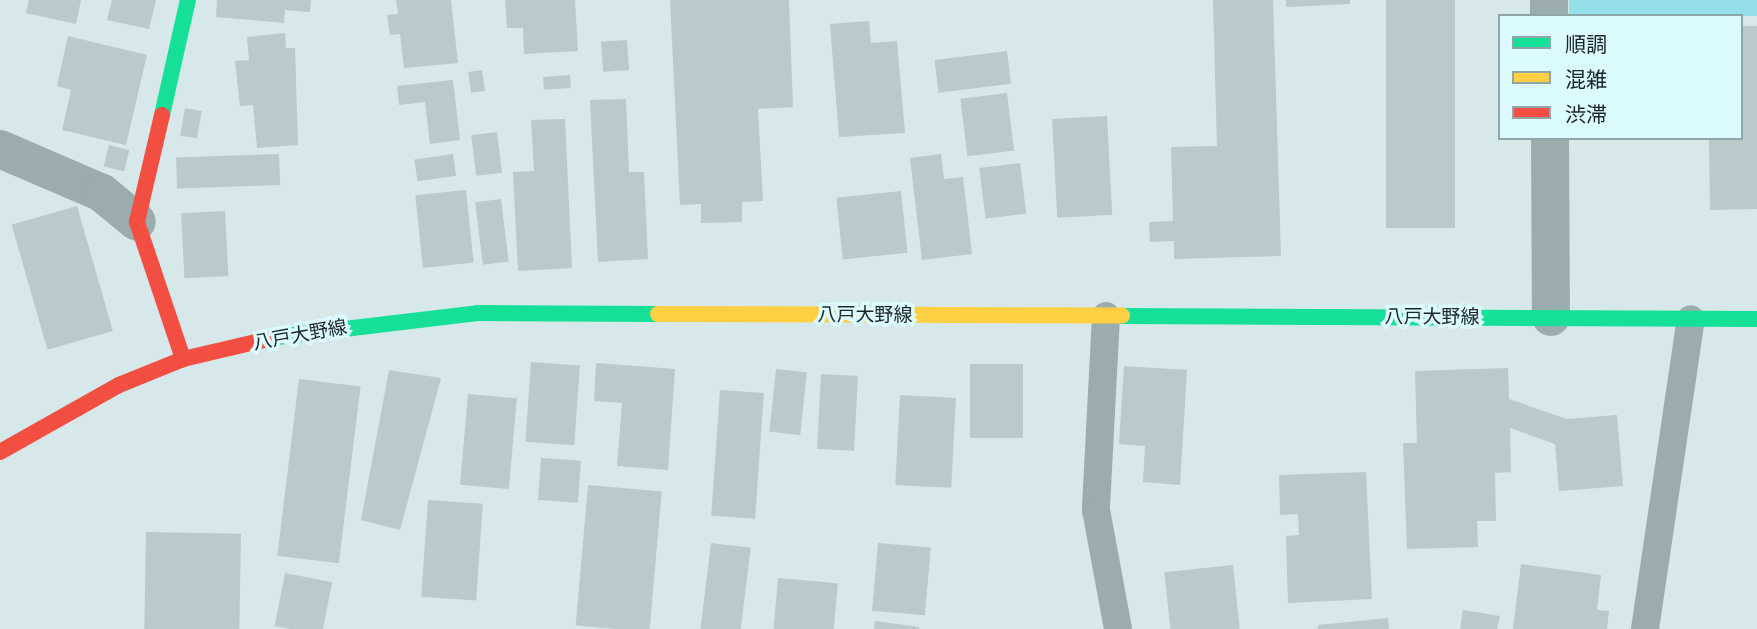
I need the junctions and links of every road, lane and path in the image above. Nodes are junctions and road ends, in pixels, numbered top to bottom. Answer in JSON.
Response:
{"nodes":[{"id":1,"x":188,"y":0,"type":"edge"},
{"id":2,"x":1550,"y":140,"type":"edge"},
{"id":3,"x":0,"y":149,"type":"edge"},
{"id":4,"x":137,"y":222,"type":"junction"},
{"id":5,"x":1106,"y":316,"type":"junction"},
{"id":6,"x":1550,"y":317,"type":"junction"},
{"id":7,"x":1691,"y":319,"type":"junction"},
{"id":8,"x":1757,"y":319,"type":"edge"},
{"id":9,"x":183,"y":359,"type":"junction"},
{"id":10,"x":0,"y":453,"type":"edge"},
{"id":11,"x":1118,"y":629,"type":"edge"},
{"id":12,"x":1646,"y":629,"type":"edge"}],
"edges":[{"from":1,"to":4,"type":"main road"},
{"from":2,"to":6,"type":"street"},
{"from":3,"to":4,"type":"street"},
{"from":4,"to":9,"type":"main road"},
{"from":5,"to":6,"type":"main road","name":"八戸大野線"},
{"from":5,"to":9,"type":"main road","name":"八戸大野線"},
{"from":5,"to":11,"type":"lane"},
{"from":6,"to":7,"type":"main road","name":"八戸大野線"},
{"from":7,"to":8,"type":"main road","name":"八戸大野線"},
{"from":7,"to":12,"type":"lane"},
{"from":9,"to":10,"type":"main road","name":"八戸大野線"}]}
